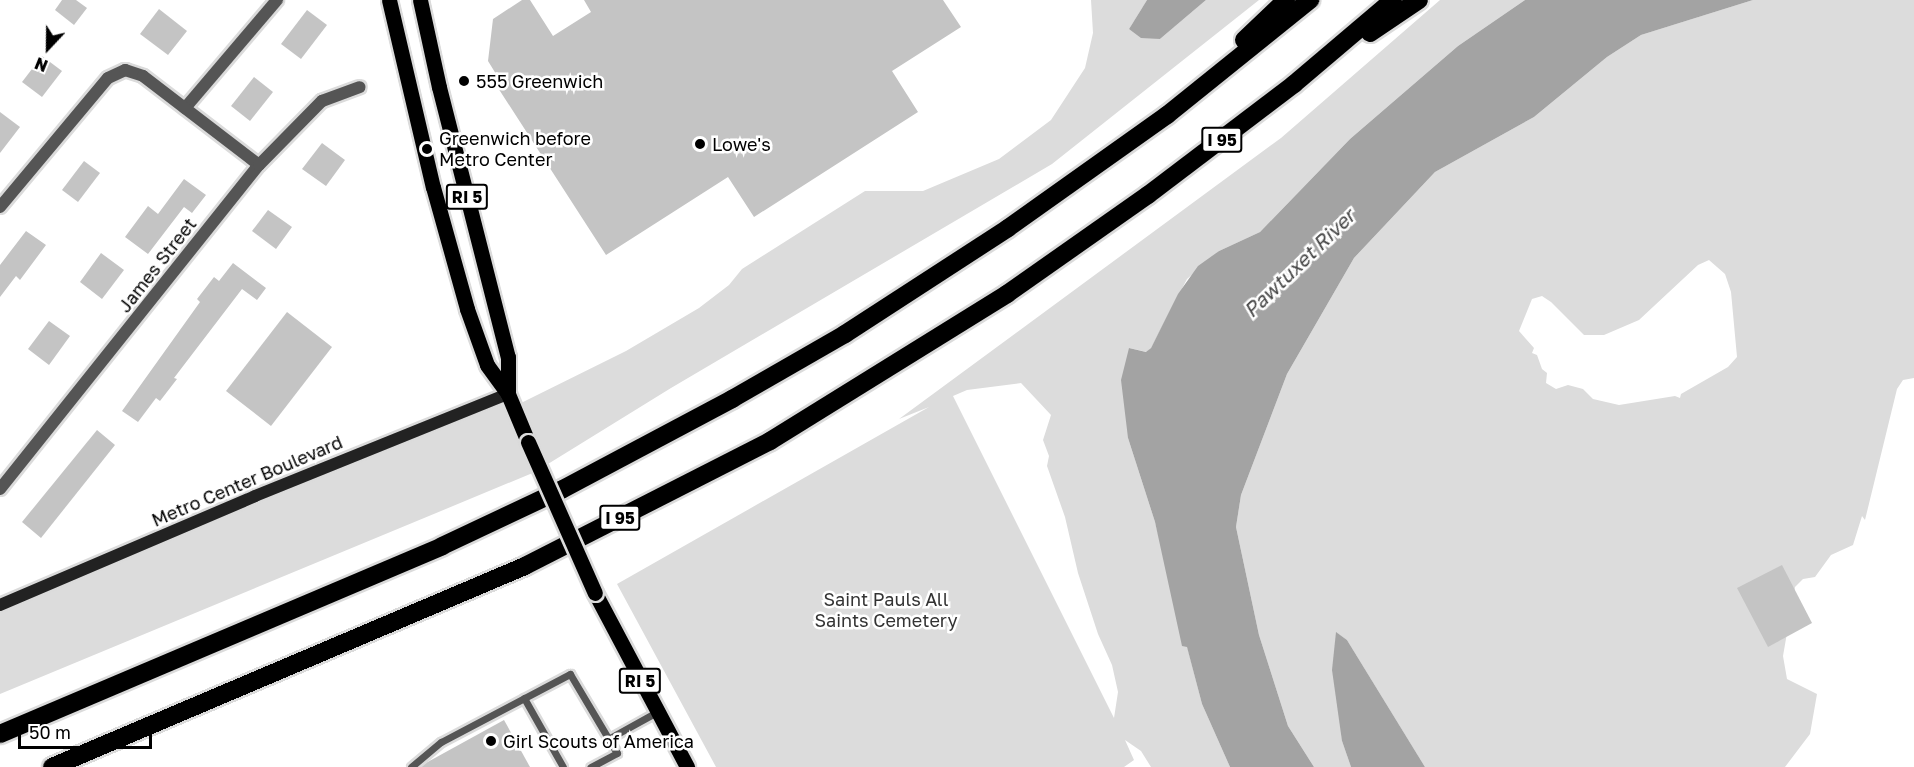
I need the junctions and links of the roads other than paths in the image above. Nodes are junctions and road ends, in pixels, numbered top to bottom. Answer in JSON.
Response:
{"nodes":[{"id":1,"x":277,"y":0,"type":"edge"},
{"id":2,"x":389,"y":0,"type":"edge"},
{"id":3,"x":420,"y":0,"type":"edge"},
{"id":4,"x":1286,"y":0,"type":"edge"},
{"id":5,"x":1310,"y":0,"type":"edge"},
{"id":6,"x":1393,"y":0,"type":"edge"},
{"id":7,"x":1419,"y":0,"type":"edge"},
{"id":8,"x":1294,"y":84,"type":"junction"},
{"id":9,"x":360,"y":87,"type":"dead end"},
{"id":10,"x":185,"y":108,"type":"junction"},
{"id":11,"x":1167,"y":115,"type":"junction"},
{"id":12,"x":259,"y":165,"type":"junction"},
{"id":13,"x":0,"y":207,"type":"edge"},
{"id":14,"x":508,"y":394,"type":"junction"},
{"id":15,"x":0,"y":489,"type":"edge"},
{"id":16,"x":0,"y":605,"type":"edge"},
{"id":17,"x":524,"y":698,"type":"junction"},
{"id":18,"x":657,"y":712,"type":"junction"},
{"id":19,"x":0,"y":734,"type":"edge"},
{"id":20,"x":608,"y":739,"type":"junction"},
{"id":21,"x":52,"y":767,"type":"edge"},
{"id":22,"x":411,"y":767,"type":"edge"},
{"id":23,"x":563,"y":767,"type":"edge"},
{"id":24,"x":591,"y":767,"type":"edge"},
{"id":25,"x":687,"y":767,"type":"edge"}],
"edges":[{"from":1,"to":10,"type":"street"},
{"from":2,"to":14,"type":"main road","number":"RI 5"},
{"from":3,"to":14,"type":"main road","number":"RI 5"},
{"from":4,"to":11,"type":"highway"},
{"from":5,"to":11,"type":"highway"},
{"from":6,"to":8,"type":"highway","number":"I 95"},
{"from":7,"to":8,"type":"highway"},
{"from":8,"to":21,"type":"highway","number":"I 95"},
{"from":9,"to":12,"type":"street","name":"James Street"},
{"from":10,"to":12,"type":"street"},
{"from":10,"to":13,"type":"street"},
{"from":11,"to":19,"type":"highway"},
{"from":12,"to":15,"type":"street","name":"James Street"},
{"from":14,"to":16,"type":"street","name":"Metro Center Boulevard"},
{"from":14,"to":18,"type":"main road","number":"RI 5","bridge":true},
{"from":17,"to":20,"type":"lane"},
{"from":17,"to":22,"type":"lane"},
{"from":17,"to":23,"type":"lane"},
{"from":18,"to":20,"type":"lane"},
{"from":18,"to":25,"type":"main road","number":"RI 5"},
{"from":20,"to":24,"type":"lane"}]}
